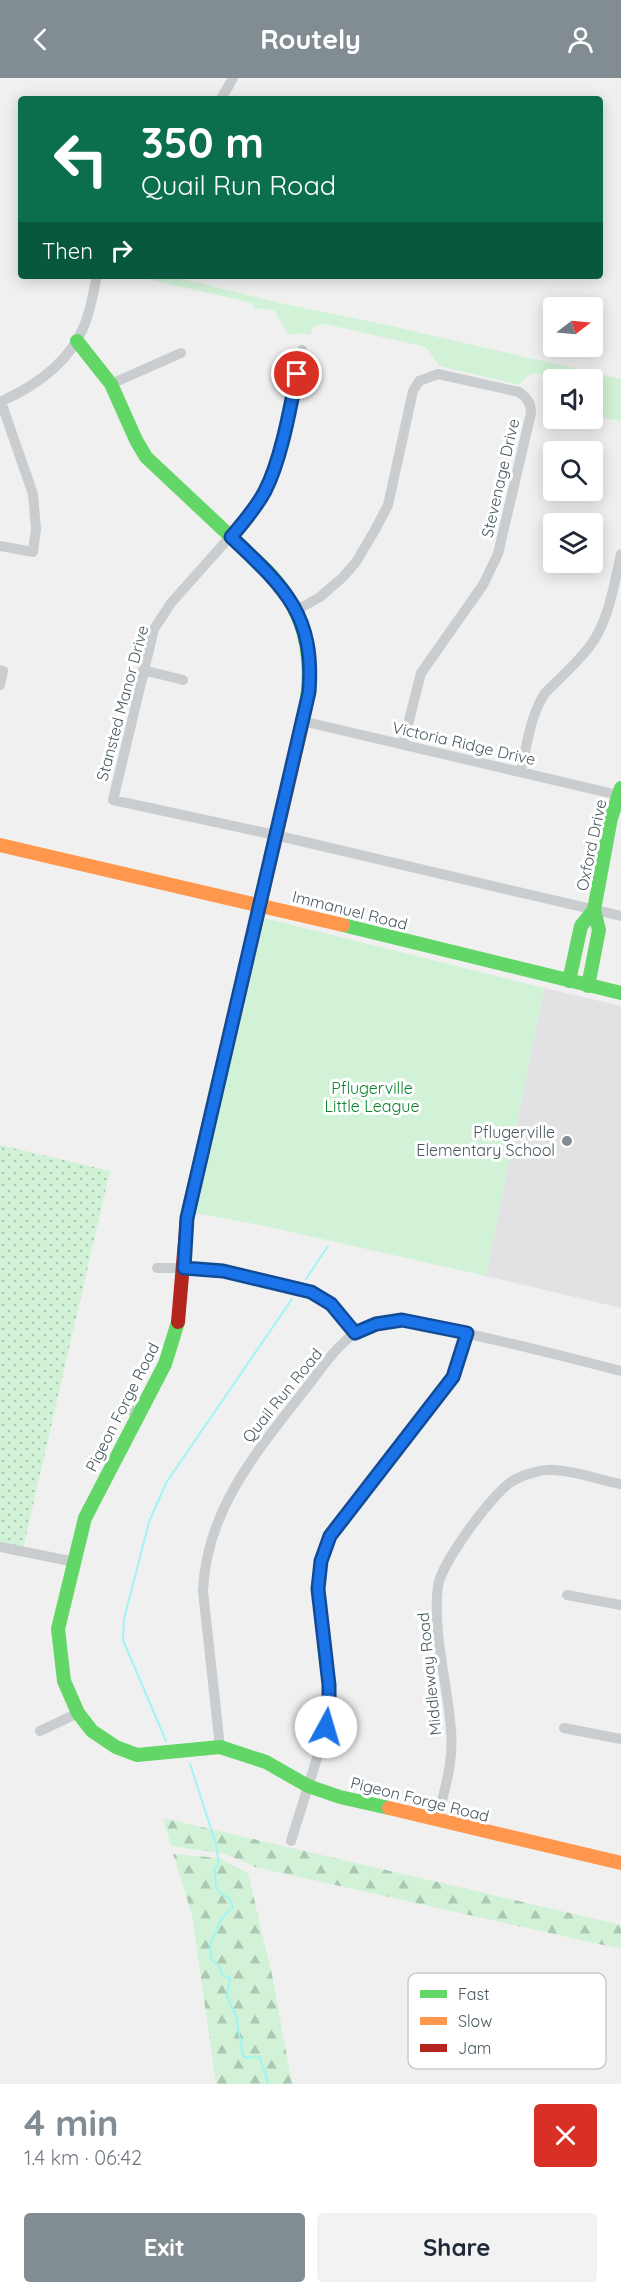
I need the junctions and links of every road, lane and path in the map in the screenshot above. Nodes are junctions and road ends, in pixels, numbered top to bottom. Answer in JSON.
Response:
{"nodes":[{"id":1,"x":233,"y":78,"type":"edge"},
{"id":2,"x":222,"y":96,"type":"edge"},
{"id":3,"x":96,"y":279,"type":"edge"},
{"id":4,"x":77,"y":341,"type":"junction"},
{"id":5,"x":302,"y":351,"type":"dead end"},
{"id":6,"x":181,"y":353,"type":"dead end"},
{"id":7,"x":111,"y":384,"type":"junction"},
{"id":8,"x":0,"y":402,"type":"edge"},
{"id":9,"x":231,"y":537,"type":"junction"},
{"id":10,"x":0,"y":546,"type":"edge"},
{"id":11,"x":621,"y":554,"type":"edge"},
{"id":12,"x":619,"y":573,"type":"edge"},
{"id":13,"x":297,"y":610,"type":"junction"},
{"id":14,"x":0,"y":670,"type":"edge"},
{"id":15,"x":143,"y":670,"type":"junction"},
{"id":16,"x":183,"y":680,"type":"dead end"},
{"id":17,"x":0,"y":685,"type":"edge"},
{"id":18,"x":303,"y":722,"type":"junction"},
{"id":19,"x":403,"y":744,"type":"junction"},
{"id":20,"x":522,"y":771,"type":"junction"},
{"id":21,"x":620,"y":792,"type":"edge"},
{"id":22,"x":275,"y":835,"type":"junction"},
{"id":23,"x":0,"y":845,"type":"edge"},
{"id":24,"x":259,"y":904,"type":"junction"},
{"id":25,"x":594,"y":910,"type":"junction"},
{"id":26,"x":621,"y":916,"type":"edge"},
{"id":27,"x":569,"y":981,"type":"junction"},
{"id":28,"x":588,"y":986,"type":"junction"},
{"id":29,"x":621,"y":993,"type":"edge"},
{"id":30,"x":157,"y":1268,"type":"dead end"},
{"id":31,"x":184,"y":1268,"type":"junction"},
{"id":32,"x":355,"y":1333,"type":"junction"},
{"id":33,"x":467,"y":1333,"type":"junction"},
{"id":34,"x":621,"y":1371,"type":"edge"},
{"id":35,"x":122,"y":1407,"type":"dead end"},
{"id":36,"x":138,"y":1413,"type":"junction"},
{"id":37,"x":621,"y":1484,"type":"edge"},
{"id":38,"x":0,"y":1547,"type":"edge"},
{"id":39,"x":75,"y":1562,"type":"junction"},
{"id":40,"x":567,"y":1595,"type":"dead end"},
{"id":41,"x":621,"y":1605,"type":"edge"},
{"id":42,"x":78,"y":1713,"type":"junction"},
{"id":43,"x":564,"y":1728,"type":"dead end"},
{"id":44,"x":40,"y":1731,"type":"dead end"},
{"id":45,"x":621,"y":1739,"type":"edge"},
{"id":46,"x":220,"y":1747,"type":"junction"},
{"id":47,"x":308,"y":1786,"type":"junction"},
{"id":48,"x":437,"y":1821,"type":"junction"},
{"id":49,"x":291,"y":1841,"type":"dead end"},
{"id":50,"x":621,"y":1863,"type":"edge"}],
"edges":[{"from":1,"to":2,"type":"street"},
{"from":3,"to":4,"type":"street"},
{"from":4,"to":7,"type":"street","name":"Pigeon Forge Road"},
{"from":4,"to":8,"type":"street"},
{"from":5,"to":9,"type":"street","name":"Stansted Manor Drive"},
{"from":6,"to":7,"type":"street"},
{"from":7,"to":9,"type":"street","name":"Pigeon Forge Road"},
{"from":8,"to":10,"type":"street"},
{"from":9,"to":13,"type":"street","name":"Pigeon Forge Road"},
{"from":9,"to":15,"type":"street","name":"Stansted Manor Drive"},
{"from":11,"to":12,"type":"street"},
{"from":12,"to":20,"type":"street"},
{"from":13,"to":18,"type":"street","name":"Pigeon Forge Road"},
{"from":13,"to":19,"type":"street","name":"Stevenage Drive"},
{"from":14,"to":17,"type":"street"},
{"from":15,"to":16,"type":"street"},
{"from":15,"to":22,"type":"street","name":"Stansted Manor Drive"},
{"from":18,"to":19,"type":"street","name":"Victoria Ridge Drive"},
{"from":18,"to":22,"type":"street","name":"Pigeon Forge Road"},
{"from":19,"to":20,"type":"street","name":"Victoria Ridge Drive"},
{"from":20,"to":21,"type":"street","name":"Victoria Ridge Drive"},
{"from":21,"to":25,"type":"street","name":"Oxford Drive"},
{"from":22,"to":24,"type":"street","name":"Pigeon Forge Road"},
{"from":22,"to":25,"type":"street","name":"Stansted Manor Drive"},
{"from":23,"to":24,"type":"street","name":"Immanuel Road"},
{"from":24,"to":27,"type":"street","name":"Immanuel Road"},
{"from":24,"to":31,"type":"street","name":"Pigeon Forge Road"},
{"from":25,"to":26,"type":"street","name":"Stansted Manor Drive"},
{"from":25,"to":27,"type":"street"},
{"from":25,"to":28,"type":"street"},
{"from":27,"to":28,"type":"street","name":"Immanuel Road"},
{"from":28,"to":29,"type":"street","name":"Immanuel Road"},
{"from":30,"to":31,"type":"street"},
{"from":31,"to":32,"type":"street"},
{"from":31,"to":36,"type":"street","name":"Pigeon Forge Road"},
{"from":32,"to":33,"type":"street","name":"Quail Run Road"},
{"from":32,"to":46,"type":"street","name":"Quail Run Road"},
{"from":33,"to":34,"type":"street","name":"Quail Run Road"},
{"from":33,"to":47,"type":"street"},
{"from":35,"to":36,"type":"street"},
{"from":36,"to":39,"type":"street","name":"Pigeon Forge Road"},
{"from":37,"to":48,"type":"street","name":"Middleway Road"},
{"from":38,"to":39,"type":"street"},
{"from":39,"to":42,"type":"street","name":"Pigeon Forge Road"},
{"from":40,"to":41,"type":"street"},
{"from":42,"to":44,"type":"street"},
{"from":42,"to":46,"type":"street","name":"Pigeon Forge Road"},
{"from":43,"to":45,"type":"street"},
{"from":46,"to":47,"type":"street","name":"Pigeon Forge Road"},
{"from":47,"to":48,"type":"street","name":"Pigeon Forge Road"},
{"from":47,"to":49,"type":"street"},
{"from":48,"to":50,"type":"street","name":"Pigeon Forge Road"}]}
